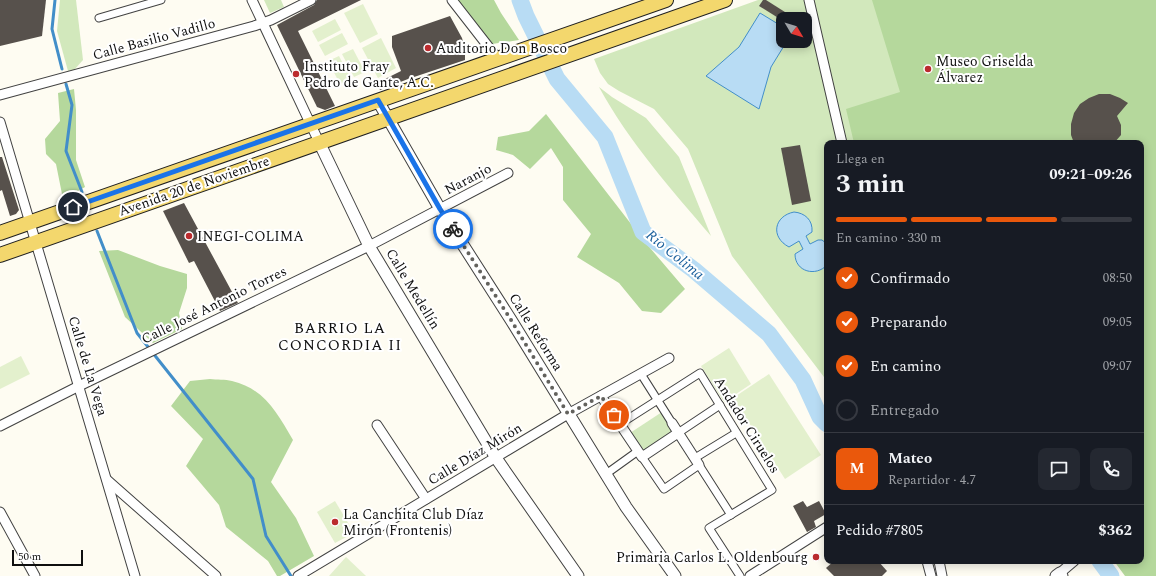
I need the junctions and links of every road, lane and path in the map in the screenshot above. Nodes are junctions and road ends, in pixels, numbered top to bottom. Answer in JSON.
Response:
{"nodes":[{"id":1,"x":161,"y":0,"type":"edge"},
{"id":2,"x":252,"y":0,"type":"edge"},
{"id":3,"x":311,"y":0,"type":"edge"},
{"id":4,"x":452,"y":0,"type":"edge"},
{"id":5,"x":725,"y":0,"type":"edge"},
{"id":6,"x":809,"y":0,"type":"edge"},
{"id":7,"x":662,"y":1,"type":"edge"},
{"id":8,"x":99,"y":18,"type":"dead end"},
{"id":9,"x":263,"y":23,"type":"junction"},
{"id":10,"x":502,"y":57,"type":"junction"},
{"id":11,"x":0,"y":95,"type":"edge"},
{"id":12,"x":378,"y":100,"type":"junction"},
{"id":13,"x":388,"y":118,"type":"junction"},
{"id":14,"x":0,"y":122,"type":"edge"},
{"id":15,"x":311,"y":124,"type":"junction"},
{"id":16,"x":841,"y":140,"type":"edge"},
{"id":17,"x":319,"y":142,"type":"junction"},
{"id":18,"x":508,"y":173,"type":"dead end"},
{"id":19,"x":440,"y":209,"type":"junction"},
{"id":20,"x":30,"y":223,"type":"junction"},
{"id":21,"x":0,"y":233,"type":"edge"},
{"id":22,"x":36,"y":242,"type":"junction"},
{"id":23,"x":370,"y":246,"type":"junction"},
{"id":24,"x":0,"y":255,"type":"edge"},
{"id":25,"x":669,"y":358,"type":"dead end"},
{"id":26,"x":641,"y":374,"type":"junction"},
{"id":27,"x":79,"y":386,"type":"junction"},
{"id":28,"x":601,"y":396,"type":"junction"},
{"id":29,"x":657,"y":400,"type":"junction"},
{"id":30,"x":720,"y":405,"type":"junction"},
{"id":31,"x":568,"y":414,"type":"junction"},
{"id":32,"x":672,"y":423,"type":"joint"},
{"id":33,"x":620,"y":424,"type":"junction"},
{"id":34,"x":377,"y":425,"type":"dead end"},
{"id":35,"x":0,"y":426,"type":"edge"},
{"id":36,"x":678,"y":433,"type":"junction"},
{"id":37,"x":736,"y":433,"type":"junction"},
{"id":38,"x":640,"y":454,"type":"junction"},
{"id":39,"x":496,"y":458,"type":"junction"},
{"id":40,"x":697,"y":462,"type":"junction"},
{"id":41,"x":606,"y":474,"type":"junction"},
{"id":42,"x":107,"y":480,"type":"junction"},
{"id":43,"x":426,"y":499,"type":"junction"},
{"id":44,"x":0,"y":512,"type":"edge"},
{"id":45,"x":731,"y":515,"type":"junction"},
{"id":46,"x":824,"y":529,"type":"edge"},
{"id":47,"x":928,"y":564,"type":"edge"},
{"id":48,"x":940,"y":564,"type":"edge"},
{"id":49,"x":1071,"y":564,"type":"edge"},
{"id":50,"x":1059,"y":575,"type":"edge"},
{"id":51,"x":35,"y":576,"type":"edge"},
{"id":52,"x":135,"y":576,"type":"edge"},
{"id":53,"x":216,"y":576,"type":"edge"},
{"id":54,"x":298,"y":576,"type":"edge"},
{"id":55,"x":578,"y":576,"type":"edge"},
{"id":56,"x":675,"y":576,"type":"edge"},
{"id":57,"x":740,"y":576,"type":"edge"},
{"id":58,"x":750,"y":576,"type":"edge"},
{"id":59,"x":931,"y":576,"type":"edge"},
{"id":60,"x":942,"y":576,"type":"edge"}],
"edges":[{"from":1,"to":8,"type":"street"},
{"from":2,"to":9,"type":"street","name":"Calle Medellín"},
{"from":3,"to":9,"type":"street","name":"Calle Basilio Vadillo"},
{"from":4,"to":10,"type":"street"},
{"from":5,"to":13,"type":"main road","name":"Avenida 20 de Noviembre"},
{"from":6,"to":16,"type":"street"},
{"from":7,"to":10,"type":"main road","name":"Avenida 20 de Noviembre"},
{"from":9,"to":11,"type":"street","name":"Calle Basilio Vadillo"},
{"from":9,"to":15,"type":"street","name":"Calle Medellín"},
{"from":10,"to":12,"type":"main road","name":"Avenida 20 de Noviembre"},
{"from":12,"to":13,"type":"street","name":"Calle Reforma"},
{"from":12,"to":15,"type":"main road","name":"Avenida 20 de Noviembre"},
{"from":13,"to":17,"type":"main road","name":"Avenida 20 de Noviembre"},
{"from":13,"to":19,"type":"street","name":"Calle Reforma"},
{"from":14,"to":20,"type":"street","name":"Calle de La Vega"},
{"from":15,"to":17,"type":"street","name":"Calle Medellín"},
{"from":15,"to":20,"type":"main road","name":"Avenida 20 de Noviembre"},
{"from":17,"to":22,"type":"main road","name":"Avenida 20 de Noviembre"},
{"from":17,"to":23,"type":"street","name":"Calle Medellín"},
{"from":18,"to":19,"type":"street","name":"Naranjo"},
{"from":19,"to":23,"type":"street","name":"Calle José Antonio Torres"},
{"from":19,"to":31,"type":"street","name":"Calle Reforma"},
{"from":20,"to":21,"type":"main road","name":"Avenida 20 de Noviembre"},
{"from":20,"to":22,"type":"street","name":"Calle de La Vega"},
{"from":22,"to":24,"type":"main road","name":"Avenida 20 de Noviembre"},
{"from":22,"to":27,"type":"street","name":"Calle de La Vega"},
{"from":23,"to":27,"type":"street","name":"Calle José Antonio Torres"},
{"from":23,"to":39,"type":"street","name":"Calle Medellín"},
{"from":25,"to":26,"type":"street","name":"Calle Díaz Mirón"},
{"from":26,"to":28,"type":"street","name":"Calle Díaz Mirón"},
{"from":26,"to":29,"type":"street"},
{"from":27,"to":35,"type":"street","name":"Calle José Antonio Torres"},
{"from":27,"to":42,"type":"street","name":"Calle de La Vega"},
{"from":28,"to":31,"type":"street","name":"Calle Díaz Mirón"},
{"from":28,"to":33,"type":"street"},
{"from":29,"to":30,"type":"street","name":"Andador Ciruelos"},
{"from":29,"to":32,"type":"street"},
{"from":29,"to":33,"type":"street"},
{"from":30,"to":36,"type":"street"},
{"from":30,"to":37,"type":"street","name":"Andador Ciruelos"},
{"from":31,"to":39,"type":"street","name":"Calle Díaz Mirón"},
{"from":31,"to":41,"type":"street","name":"Calle Reforma"},
{"from":32,"to":36,"type":"street"},
{"from":33,"to":38,"type":"street"},
{"from":34,"to":43,"type":"street"},
{"from":36,"to":38,"type":"street"},
{"from":36,"to":40,"type":"street"},
{"from":37,"to":40,"type":"street"},
{"from":37,"to":45,"type":"street","name":"Andador Ciruelos"},
{"from":38,"to":40,"type":"street"},
{"from":38,"to":41,"type":"street"},
{"from":39,"to":43,"type":"street","name":"Calle Díaz Mirón"},
{"from":39,"to":55,"type":"street","name":"Calle Medellín"},
{"from":40,"to":45,"type":"street"},
{"from":41,"to":56,"type":"street","name":"Calle Reforma"},
{"from":42,"to":52,"type":"street","name":"Calle de La Vega"},
{"from":42,"to":53,"type":"street"},
{"from":43,"to":54,"type":"street","name":"Calle Díaz Mirón"},
{"from":44,"to":51,"type":"street"},
{"from":45,"to":57,"type":"street"},
{"from":46,"to":58,"type":"street"},
{"from":47,"to":59,"type":"street"},
{"from":48,"to":60,"type":"street"},
{"from":49,"to":50,"type":"street"}]}
